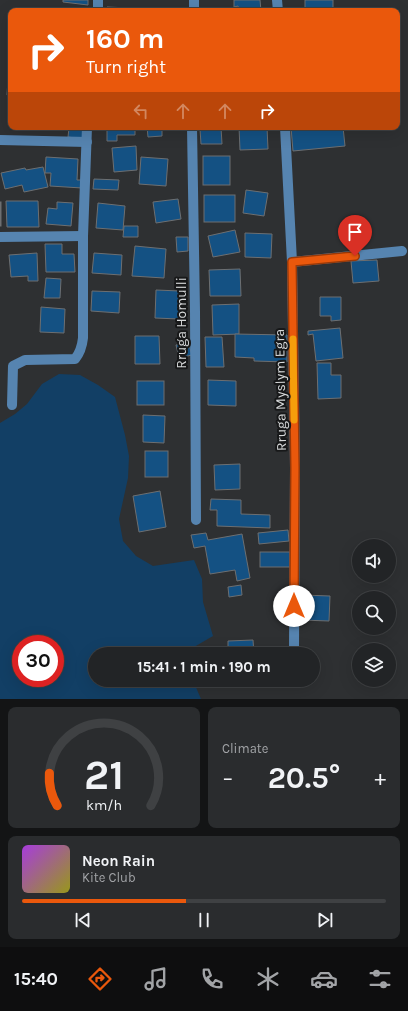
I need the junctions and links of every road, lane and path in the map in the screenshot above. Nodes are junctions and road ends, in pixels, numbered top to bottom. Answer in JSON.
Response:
{"nodes":[{"id":1,"x":87,"y":130,"type":"edge"},
{"id":2,"x":192,"y":130,"type":"edge"},
{"id":3,"x":285,"y":130,"type":"edge"},
{"id":4,"x":0,"y":140,"type":"edge"},
{"id":5,"x":87,"y":142,"type":"junction"},
{"id":6,"x":83,"y":236,"type":"junction"},
{"id":7,"x":0,"y":237,"type":"edge"},
{"id":8,"x":402,"y":251,"type":"dead end"},
{"id":9,"x":292,"y":262,"type":"junction"},
{"id":10,"x":12,"y":405,"type":"dead end"},
{"id":11,"x":196,"y":520,"type":"dead end"},
{"id":12,"x":294,"y":647,"type":"edge"}],
"edges":[{"from":1,"to":5,"type":"street"},
{"from":2,"to":11,"type":"street","name":"Rruga Homulli"},
{"from":3,"to":9,"type":"street","name":"Rruga Myslym Egra"},
{"from":4,"to":5,"type":"street"},
{"from":5,"to":6,"type":"street"},
{"from":6,"to":7,"type":"street"},
{"from":6,"to":10,"type":"street"},
{"from":8,"to":9,"type":"street"},
{"from":9,"to":12,"type":"street","name":"Rruga Myslym Egra"}]}
